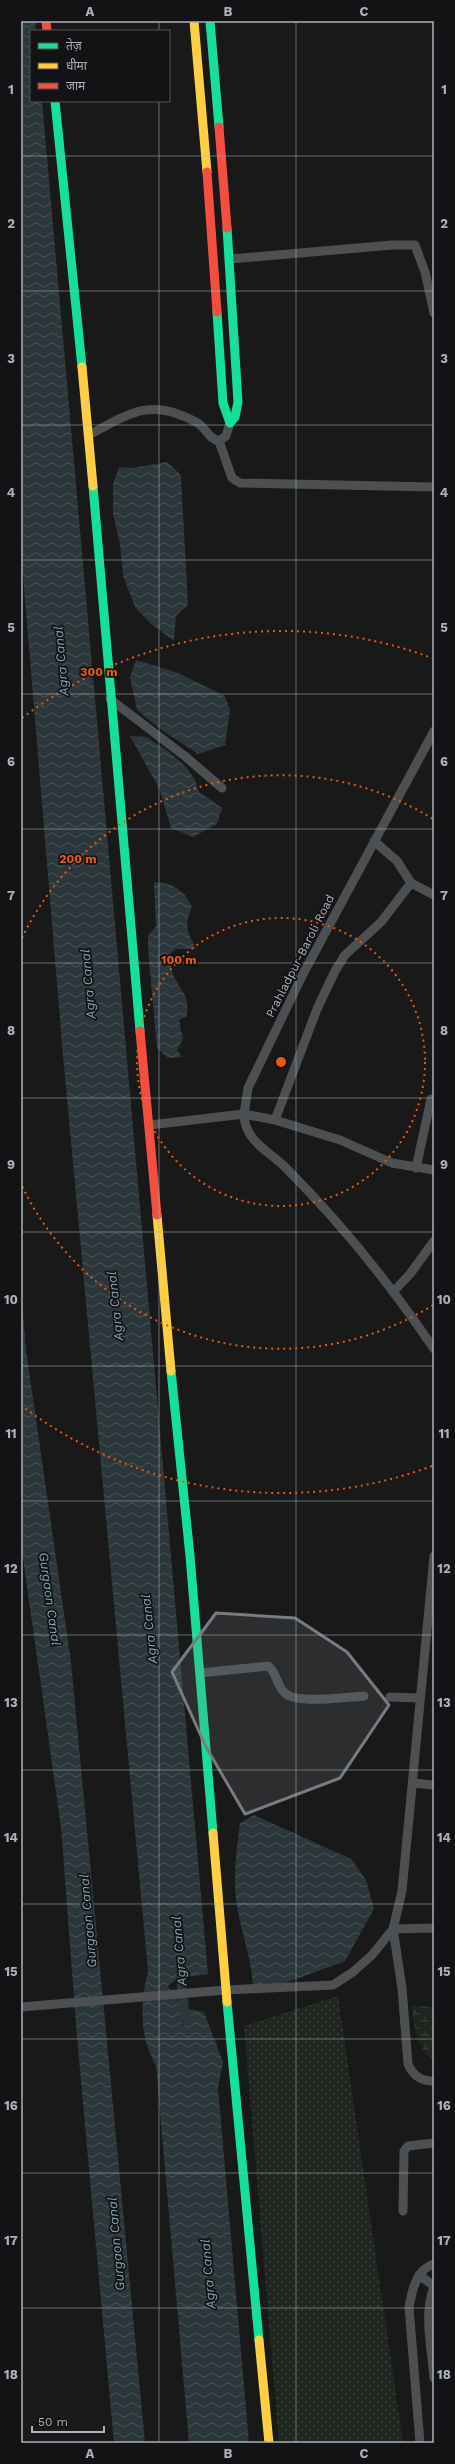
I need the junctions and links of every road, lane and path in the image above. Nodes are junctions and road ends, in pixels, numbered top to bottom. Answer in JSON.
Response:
{"nodes":[{"id":1,"x":194,"y":21,"type":"edge"},
{"id":2,"x":210,"y":21,"type":"edge"},
{"id":3,"x":54,"y":102,"type":"edge"},
{"id":4,"x":230,"y":259,"type":"junction"},
{"id":5,"x":434,"y":313,"type":"edge"},
{"id":6,"x":230,"y":423,"type":"junction"},
{"id":7,"x":89,"y":435,"type":"junction"},
{"id":8,"x":220,"y":441,"type":"junction"},
{"id":9,"x":434,"y":487,"type":"edge"},
{"id":10,"x":110,"y":699,"type":"junction"},
{"id":11,"x":434,"y":731,"type":"edge"},
{"id":12,"x":222,"y":788,"type":"dead end"},
{"id":13,"x":374,"y":841,"type":"junction"},
{"id":14,"x":411,"y":883,"type":"junction"},
{"id":15,"x":434,"y":895,"type":"edge"},
{"id":16,"x":431,"y":1100,"type":"dead end"},
{"id":17,"x":244,"y":1114,"type":"junction"},
{"id":18,"x":275,"y":1120,"type":"junction"},
{"id":19,"x":150,"y":1125,"type":"junction"},
{"id":20,"x":416,"y":1168,"type":"junction"},
{"id":21,"x":434,"y":1170,"type":"edge"},
{"id":22,"x":434,"y":1241,"type":"edge"},
{"id":23,"x":394,"y":1291,"type":"junction"},
{"id":24,"x":434,"y":1349,"type":"edge"},
{"id":25,"x":434,"y":1556,"type":"edge"},
{"id":26,"x":430,"y":1646,"type":"edge"},
{"id":27,"x":200,"y":1673,"type":"junction"},
{"id":28,"x":364,"y":1696,"type":"dead end"},
{"id":29,"x":390,"y":1697,"type":"dead end"},
{"id":30,"x":420,"y":1698,"type":"junction"},
{"id":31,"x":413,"y":1783,"type":"junction"},
{"id":32,"x":434,"y":1785,"type":"edge"},
{"id":33,"x":434,"y":1928,"type":"edge"},
{"id":34,"x":392,"y":1929,"type":"junction"},
{"id":35,"x":223,"y":1990,"type":"junction"},
{"id":36,"x":21,"y":2007,"type":"edge"},
{"id":37,"x":434,"y":2081,"type":"edge"},
{"id":38,"x":434,"y":2143,"type":"edge"},
{"id":39,"x":403,"y":2211,"type":"dead end"},
{"id":40,"x":434,"y":2264,"type":"edge"},
{"id":41,"x":419,"y":2275,"type":"junction"},
{"id":42,"x":434,"y":2286,"type":"edge"},
{"id":43,"x":434,"y":2378,"type":"edge"},
{"id":44,"x":269,"y":2443,"type":"edge"},
{"id":45,"x":420,"y":2443,"type":"edge"}],
"edges":[{"from":1,"to":6,"type":"street"},
{"from":2,"to":4,"type":"street"},
{"from":3,"to":7,"type":"street"},
{"from":4,"to":5,"type":"street"},
{"from":4,"to":6,"type":"street"},
{"from":6,"to":8,"type":"street"},
{"from":7,"to":8,"type":"street"},
{"from":7,"to":10,"type":"street"},
{"from":8,"to":9,"type":"street"},
{"from":10,"to":12,"type":"street"},
{"from":10,"to":19,"type":"street"},
{"from":11,"to":13,"type":"street","name":"Prahladpur-Baroli Road"},
{"from":13,"to":14,"type":"street"},
{"from":13,"to":17,"type":"street","name":"Prahladpur-Baroli Road"},
{"from":14,"to":15,"type":"street"},
{"from":14,"to":18,"type":"street"},
{"from":16,"to":20,"type":"street"},
{"from":17,"to":18,"type":"street"},
{"from":17,"to":19,"type":"street"},
{"from":17,"to":23,"type":"street"},
{"from":18,"to":20,"type":"street"},
{"from":19,"to":27,"type":"street"},
{"from":20,"to":21,"type":"street"},
{"from":22,"to":23,"type":"street"},
{"from":23,"to":24,"type":"street"},
{"from":25,"to":26,"type":"street"},
{"from":26,"to":30,"type":"street"},
{"from":27,"to":28,"type":"street"},
{"from":27,"to":35,"type":"street"},
{"from":29,"to":30,"type":"street"},
{"from":30,"to":31,"type":"street"},
{"from":31,"to":32,"type":"street"},
{"from":31,"to":34,"type":"street"},
{"from":33,"to":34,"type":"street"},
{"from":34,"to":35,"type":"street"},
{"from":34,"to":37,"type":"street"},
{"from":35,"to":36,"type":"street"},
{"from":35,"to":44,"type":"street"},
{"from":38,"to":39,"type":"street"},
{"from":40,"to":41,"type":"street"},
{"from":41,"to":42,"type":"street"},
{"from":41,"to":45,"type":"street"},
{"from":42,"to":43,"type":"street"}]}
